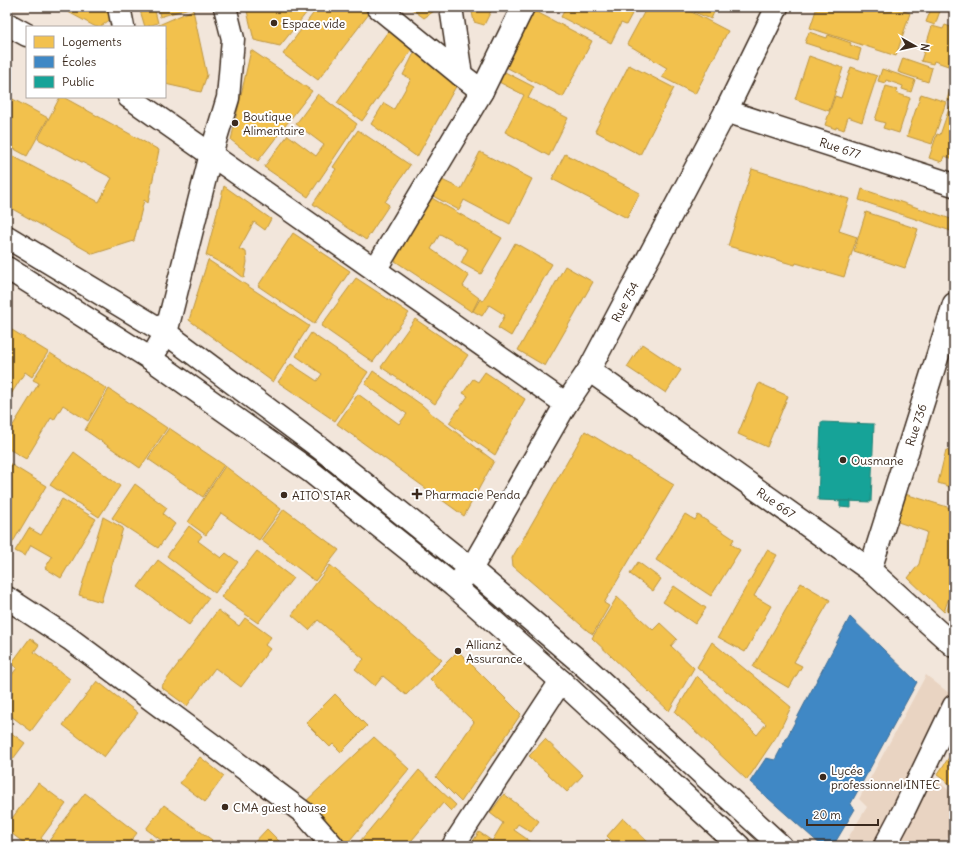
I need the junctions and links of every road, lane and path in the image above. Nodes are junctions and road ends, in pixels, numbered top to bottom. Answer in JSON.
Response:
{"nodes":[{"id":1,"x":119,"y":7,"type":"edge"},
{"id":2,"x":225,"y":7,"type":"edge"},
{"id":3,"x":378,"y":7,"type":"edge"},
{"id":4,"x":451,"y":7,"type":"edge"},
{"id":5,"x":523,"y":7,"type":"edge"},
{"id":6,"x":777,"y":7,"type":"edge"},
{"id":7,"x":7,"y":24,"type":"edge"},
{"id":8,"x":123,"y":26,"type":"edge"},
{"id":9,"x":26,"y":34,"type":"edge"},
{"id":10,"x":461,"y":74,"type":"junction"},
{"id":11,"x":482,"y":91,"type":"junction"},
{"id":12,"x":131,"y":98,"type":"edge"},
{"id":13,"x":726,"y":111,"type":"junction"},
{"id":14,"x":211,"y":154,"type":"junction"},
{"id":15,"x":954,"y":185,"type":"edge"},
{"id":16,"x":7,"y":237,"type":"edge"},
{"id":17,"x":7,"y":268,"type":"edge"},
{"id":18,"x":376,"y":270,"type":"junction"},
{"id":19,"x":954,"y":304,"type":"edge"},
{"id":20,"x":166,"y":333,"type":"junction"},
{"id":21,"x":151,"y":359,"type":"junction"},
{"id":22,"x":589,"y":370,"type":"junction"},
{"id":23,"x":566,"y":404,"type":"junction"},
{"id":24,"x":471,"y":569,"type":"junction"},
{"id":25,"x":870,"y":570,"type":"junction"},
{"id":26,"x":454,"y":586,"type":"junction"},
{"id":27,"x":7,"y":598,"type":"edge"},
{"id":28,"x":954,"y":646,"type":"edge"},
{"id":29,"x":561,"y":681,"type":"junction"},
{"id":30,"x":954,"y":706,"type":"edge"},
{"id":31,"x":333,"y":846,"type":"edge"},
{"id":32,"x":453,"y":846,"type":"edge"},
{"id":33,"x":739,"y":846,"type":"edge"},
{"id":34,"x":781,"y":846,"type":"edge"},
{"id":35,"x":885,"y":846,"type":"edge"}],
"edges":[{"from":1,"to":8,"type":"street"},
{"from":2,"to":14,"type":"street"},
{"from":3,"to":10,"type":"street"},
{"from":4,"to":10,"type":"street"},
{"from":5,"to":11,"type":"street"},
{"from":6,"to":13,"type":"street","name":"Rue 754"},
{"from":7,"to":9,"type":"street"},
{"from":10,"to":11,"type":"street"},
{"from":11,"to":18,"type":"street"},
{"from":12,"to":14,"type":"street"},
{"from":13,"to":15,"type":"street","name":"Rue 677"},
{"from":13,"to":22,"type":"street","name":"Rue 754"},
{"from":14,"to":18,"type":"street"},
{"from":14,"to":20,"type":"street"},
{"from":16,"to":20,"type":"street"},
{"from":17,"to":21,"type":"street"},
{"from":18,"to":23,"type":"street"},
{"from":19,"to":25,"type":"street","name":"Rue 736"},
{"from":20,"to":21,"type":"street"},
{"from":20,"to":24,"type":"street"},
{"from":21,"to":26,"type":"street"},
{"from":22,"to":23,"type":"street","name":"Rue 754"},
{"from":22,"to":25,"type":"street","name":"Rue 667"},
{"from":23,"to":24,"type":"street","name":"Rue 754"},
{"from":24,"to":26,"type":"street","name":"Rue 754"},
{"from":24,"to":34,"type":"street"},
{"from":25,"to":28,"type":"street","name":"Rue 667"},
{"from":26,"to":29,"type":"street"},
{"from":27,"to":31,"type":"street"},
{"from":29,"to":32,"type":"street"},
{"from":29,"to":33,"type":"street"},
{"from":30,"to":35,"type":"street"}]}
